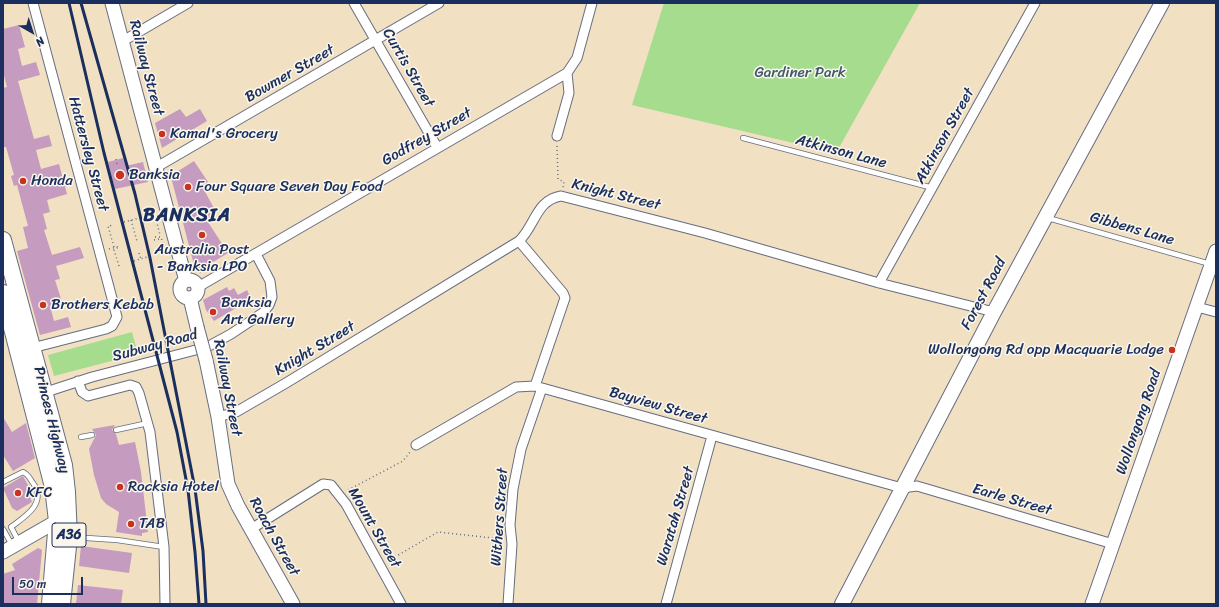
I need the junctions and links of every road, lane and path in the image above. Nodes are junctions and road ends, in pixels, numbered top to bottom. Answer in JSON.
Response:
{"nodes":[{"id":1,"x":33,"y":3,"type":"edge"},
{"id":2,"x":112,"y":3,"type":"edge"},
{"id":3,"x":188,"y":3,"type":"edge"},
{"id":4,"x":354,"y":3,"type":"edge"},
{"id":5,"x":439,"y":3,"type":"edge"},
{"id":6,"x":592,"y":3,"type":"edge"},
{"id":7,"x":786,"y":3,"type":"edge"},
{"id":8,"x":790,"y":3,"type":"edge"},
{"id":9,"x":1035,"y":3,"type":"edge"},
{"id":10,"x":1162,"y":3,"type":"edge"},
{"id":11,"x":376,"y":40,"type":"junction"},
{"id":12,"x":123,"y":41,"type":"junction"},
{"id":13,"x":567,"y":73,"type":"junction"},
{"id":14,"x":557,"y":136,"type":"joint"},
{"id":15,"x":743,"y":138,"type":"dead end"},
{"id":16,"x":437,"y":147,"type":"junction"},
{"id":17,"x":116,"y":160,"type":"dead end"},
{"id":18,"x":117,"y":165,"type":"dead end"},
{"id":19,"x":155,"y":168,"type":"junction"},
{"id":20,"x":563,"y":180,"type":"dead end"},
{"id":21,"x":933,"y":188,"type":"junction"},
{"id":22,"x":149,"y":216,"type":"dead end"},
{"id":23,"x":1045,"y":217,"type":"junction"},
{"id":24,"x":139,"y":218,"type":"dead end"},
{"id":25,"x":131,"y":220,"type":"junction"},
{"id":26,"x":124,"y":222,"type":"dead end"},
{"id":27,"x":114,"y":225,"type":"dead end"},
{"id":28,"x":165,"y":234,"type":"dead end"},
{"id":29,"x":160,"y":235,"type":"junction"},
{"id":30,"x":3,"y":240,"type":"edge"},
{"id":31,"x":154,"y":240,"type":"dead end"},
{"id":32,"x":137,"y":241,"type":"dead end"},
{"id":33,"x":162,"y":241,"type":"junction"},
{"id":34,"x":519,"y":241,"type":"junction"},
{"id":35,"x":114,"y":247,"type":"junction"},
{"id":36,"x":109,"y":249,"type":"dead end"},
{"id":37,"x":121,"y":249,"type":"dead end"},
{"id":38,"x":165,"y":252,"type":"dead end"},
{"id":39,"x":1216,"y":252,"type":"edge"},
{"id":40,"x":139,"y":254,"type":"dead end"},
{"id":41,"x":256,"y":254,"type":"junction"},
{"id":42,"x":116,"y":255,"type":"junction"},
{"id":43,"x":148,"y":257,"type":"dead end"},
{"id":44,"x":140,"y":259,"type":"junction"},
{"id":45,"x":134,"y":261,"type":"dead end"},
{"id":46,"x":1212,"y":264,"type":"junction"},
{"id":47,"x":119,"y":266,"type":"dead end"},
{"id":48,"x":879,"y":283,"type":"junction"},
{"id":49,"x":3,"y":293,"type":"edge"},
{"id":50,"x":194,"y":293,"type":"junction"},
{"id":51,"x":1197,"y":307,"type":"junction"},
{"id":52,"x":994,"y":312,"type":"junction"},
{"id":53,"x":1216,"y":312,"type":"edge"},
{"id":54,"x":32,"y":348,"type":"junction"},
{"id":55,"x":78,"y":381,"type":"junction"},
{"id":56,"x":538,"y":387,"type":"junction"},
{"id":57,"x":38,"y":395,"type":"junction"},
{"id":58,"x":218,"y":417,"type":"junction"},
{"id":59,"x":148,"y":423,"type":"junction"},
{"id":60,"x":116,"y":430,"type":"dead end"},
{"id":61,"x":92,"y":435,"type":"dead end"},
{"id":62,"x":712,"y":436,"type":"junction"},
{"id":63,"x":81,"y":437,"type":"dead end"},
{"id":64,"x":416,"y":445,"type":"joint"},
{"id":65,"x":3,"y":482,"type":"edge"},
{"id":66,"x":228,"y":484,"type":"joint"},
{"id":67,"x":902,"y":488,"type":"junction"},
{"id":68,"x":339,"y":495,"type":"junction"},
{"id":69,"x":63,"y":517,"type":"junction"},
{"id":70,"x":3,"y":529,"type":"edge"},
{"id":71,"x":251,"y":529,"type":"junction"},
{"id":72,"x":69,"y":537,"type":"junction"},
{"id":73,"x":512,"y":540,"type":"junction"},
{"id":74,"x":1113,"y":544,"type":"junction"},
{"id":75,"x":12,"y":547,"type":"edge"},
{"id":76,"x":164,"y":548,"type":"junction"},
{"id":77,"x":380,"y":565,"type":"junction"},
{"id":78,"x":50,"y":604,"type":"edge"},
{"id":79,"x":62,"y":604,"type":"edge"},
{"id":80,"x":165,"y":604,"type":"edge"},
{"id":81,"x":293,"y":604,"type":"edge"},
{"id":82,"x":401,"y":604,"type":"edge"},
{"id":83,"x":508,"y":604,"type":"edge"},
{"id":84,"x":666,"y":604,"type":"edge"},
{"id":85,"x":842,"y":604,"type":"edge"},
{"id":86,"x":1092,"y":604,"type":"edge"}],
"edges":[{"from":1,"to":54,"type":"street","name":"Hattersley Street"},
{"from":2,"to":12,"type":"street","name":"Railway Street"},
{"from":3,"to":12,"type":"street"},
{"from":4,"to":11,"type":"street","name":"Curtis Street"},
{"from":5,"to":11,"type":"street","name":"Bowmer Street"},
{"from":6,"to":13,"type":"street"},
{"from":7,"to":8,"type":"path"},
{"from":9,"to":21,"type":"street","name":"Atkinson Street"},
{"from":10,"to":23,"type":"main road","name":"Forest Road"},
{"from":11,"to":16,"type":"street","name":"Curtis Street"},
{"from":11,"to":19,"type":"street","name":"Bowmer Street"},
{"from":12,"to":19,"type":"street","name":"Railway Street"},
{"from":13,"to":14,"type":"street"},
{"from":13,"to":16,"type":"street","name":"Godfrey Street"},
{"from":14,"to":20,"type":"path"},
{"from":15,"to":21,"type":"lane","name":"Atkinson Lane"},
{"from":16,"to":41,"type":"street","name":"Godfrey Street"},
{"from":17,"to":18,"type":"path"},
{"from":19,"to":50,"type":"street","name":"Railway Street"},
{"from":21,"to":48,"type":"street","name":"Atkinson Street"},
{"from":22,"to":29,"type":"path"},
{"from":23,"to":46,"type":"lane","name":"Gibbens Lane"},
{"from":23,"to":52,"type":"main road","name":"Forest Road"},
{"from":24,"to":25,"type":"path"},
{"from":25,"to":26,"type":"path"},
{"from":25,"to":32,"type":"path"},
{"from":27,"to":35,"type":"path"},
{"from":28,"to":29,"type":"path"},
{"from":29,"to":33,"type":"path"},
{"from":30,"to":54,"type":"highway","name":"Princes Highway","number":"A36"},
{"from":31,"to":33,"type":"path"},
{"from":33,"to":38,"type":"path"},
{"from":34,"to":48,"type":"street","name":"Knight Street"},
{"from":34,"to":56,"type":"street","name":"Withers Street"},
{"from":34,"to":58,"type":"street","name":"Knight Street"},
{"from":35,"to":36,"type":"path"},
{"from":35,"to":42,"type":"path"},
{"from":37,"to":42,"type":"path"},
{"from":39,"to":46,"type":"street","name":"Wollongong Road"},
{"from":40,"to":44,"type":"path"},
{"from":41,"to":50,"type":"street","name":"Godfrey Street"},
{"from":41,"to":55,"type":"street","name":"Subway Road"},
{"from":42,"to":47,"type":"path"},
{"from":43,"to":44,"type":"path"},
{"from":44,"to":45,"type":"path"},
{"from":46,"to":51,"type":"street","name":"Wollongong Road"},
{"from":48,"to":52,"type":"street","name":"Knight Street"},
{"from":49,"to":57,"type":"highway","name":"Princes Highway","number":"A36"},
{"from":50,"to":58,"type":"street","name":"Railway Street","bridge":true},
{"from":51,"to":53,"type":"street"},
{"from":51,"to":74,"type":"street","name":"Wollongong Road"},
{"from":52,"to":67,"type":"main road","name":"Forest Road"},
{"from":54,"to":57,"type":"highway","name":"Princes Highway","number":"A36"},
{"from":55,"to":57,"type":"street","name":"Subway Road"},
{"from":55,"to":59,"type":"street"},
{"from":56,"to":62,"type":"street","name":"Bayview Street"},
{"from":56,"to":64,"type":"street","name":"Bayview Street"},
{"from":56,"to":73,"type":"street","name":"Withers Street"},
{"from":57,"to":69,"type":"highway","name":"Princes Highway","number":"A36"},
{"from":58,"to":66,"type":"street","name":"Railway Street"},
{"from":59,"to":60,"type":"lane"},
{"from":59,"to":76,"type":"street"},
{"from":61,"to":63,"type":"lane"},
{"from":62,"to":67,"type":"street","name":"Bayview Street"},
{"from":62,"to":84,"type":"street","name":"Waratah Street"},
{"from":64,"to":68,"type":"path"},
{"from":65,"to":75,"type":"lane"},
{"from":66,"to":71,"type":"street","name":"Roach Street"},
{"from":67,"to":74,"type":"street","name":"Earle Street"},
{"from":67,"to":85,"type":"main road","name":"Forest Road"},
{"from":68,"to":71,"type":"street","name":"Mount Street"},
{"from":68,"to":77,"type":"street","name":"Mount Street"},
{"from":69,"to":72,"type":"highway","name":"Princes Highway","number":"A36"},
{"from":69,"to":75,"type":"street"},
{"from":69,"to":78,"type":"highway","name":"Princes Highway","number":"A36"},
{"from":70,"to":75,"type":"lane"},
{"from":71,"to":81,"type":"street","name":"Roach Street"},
{"from":72,"to":76,"type":"lane"},
{"from":72,"to":79,"type":"highway","name":"Princes Highway","number":"A36"},
{"from":73,"to":77,"type":"path"},
{"from":73,"to":83,"type":"street","name":"Withers Street"},
{"from":74,"to":86,"type":"street","name":"Wollongong Road"},
{"from":76,"to":80,"type":"street"},
{"from":77,"to":82,"type":"street","name":"Mount Street"}]}
